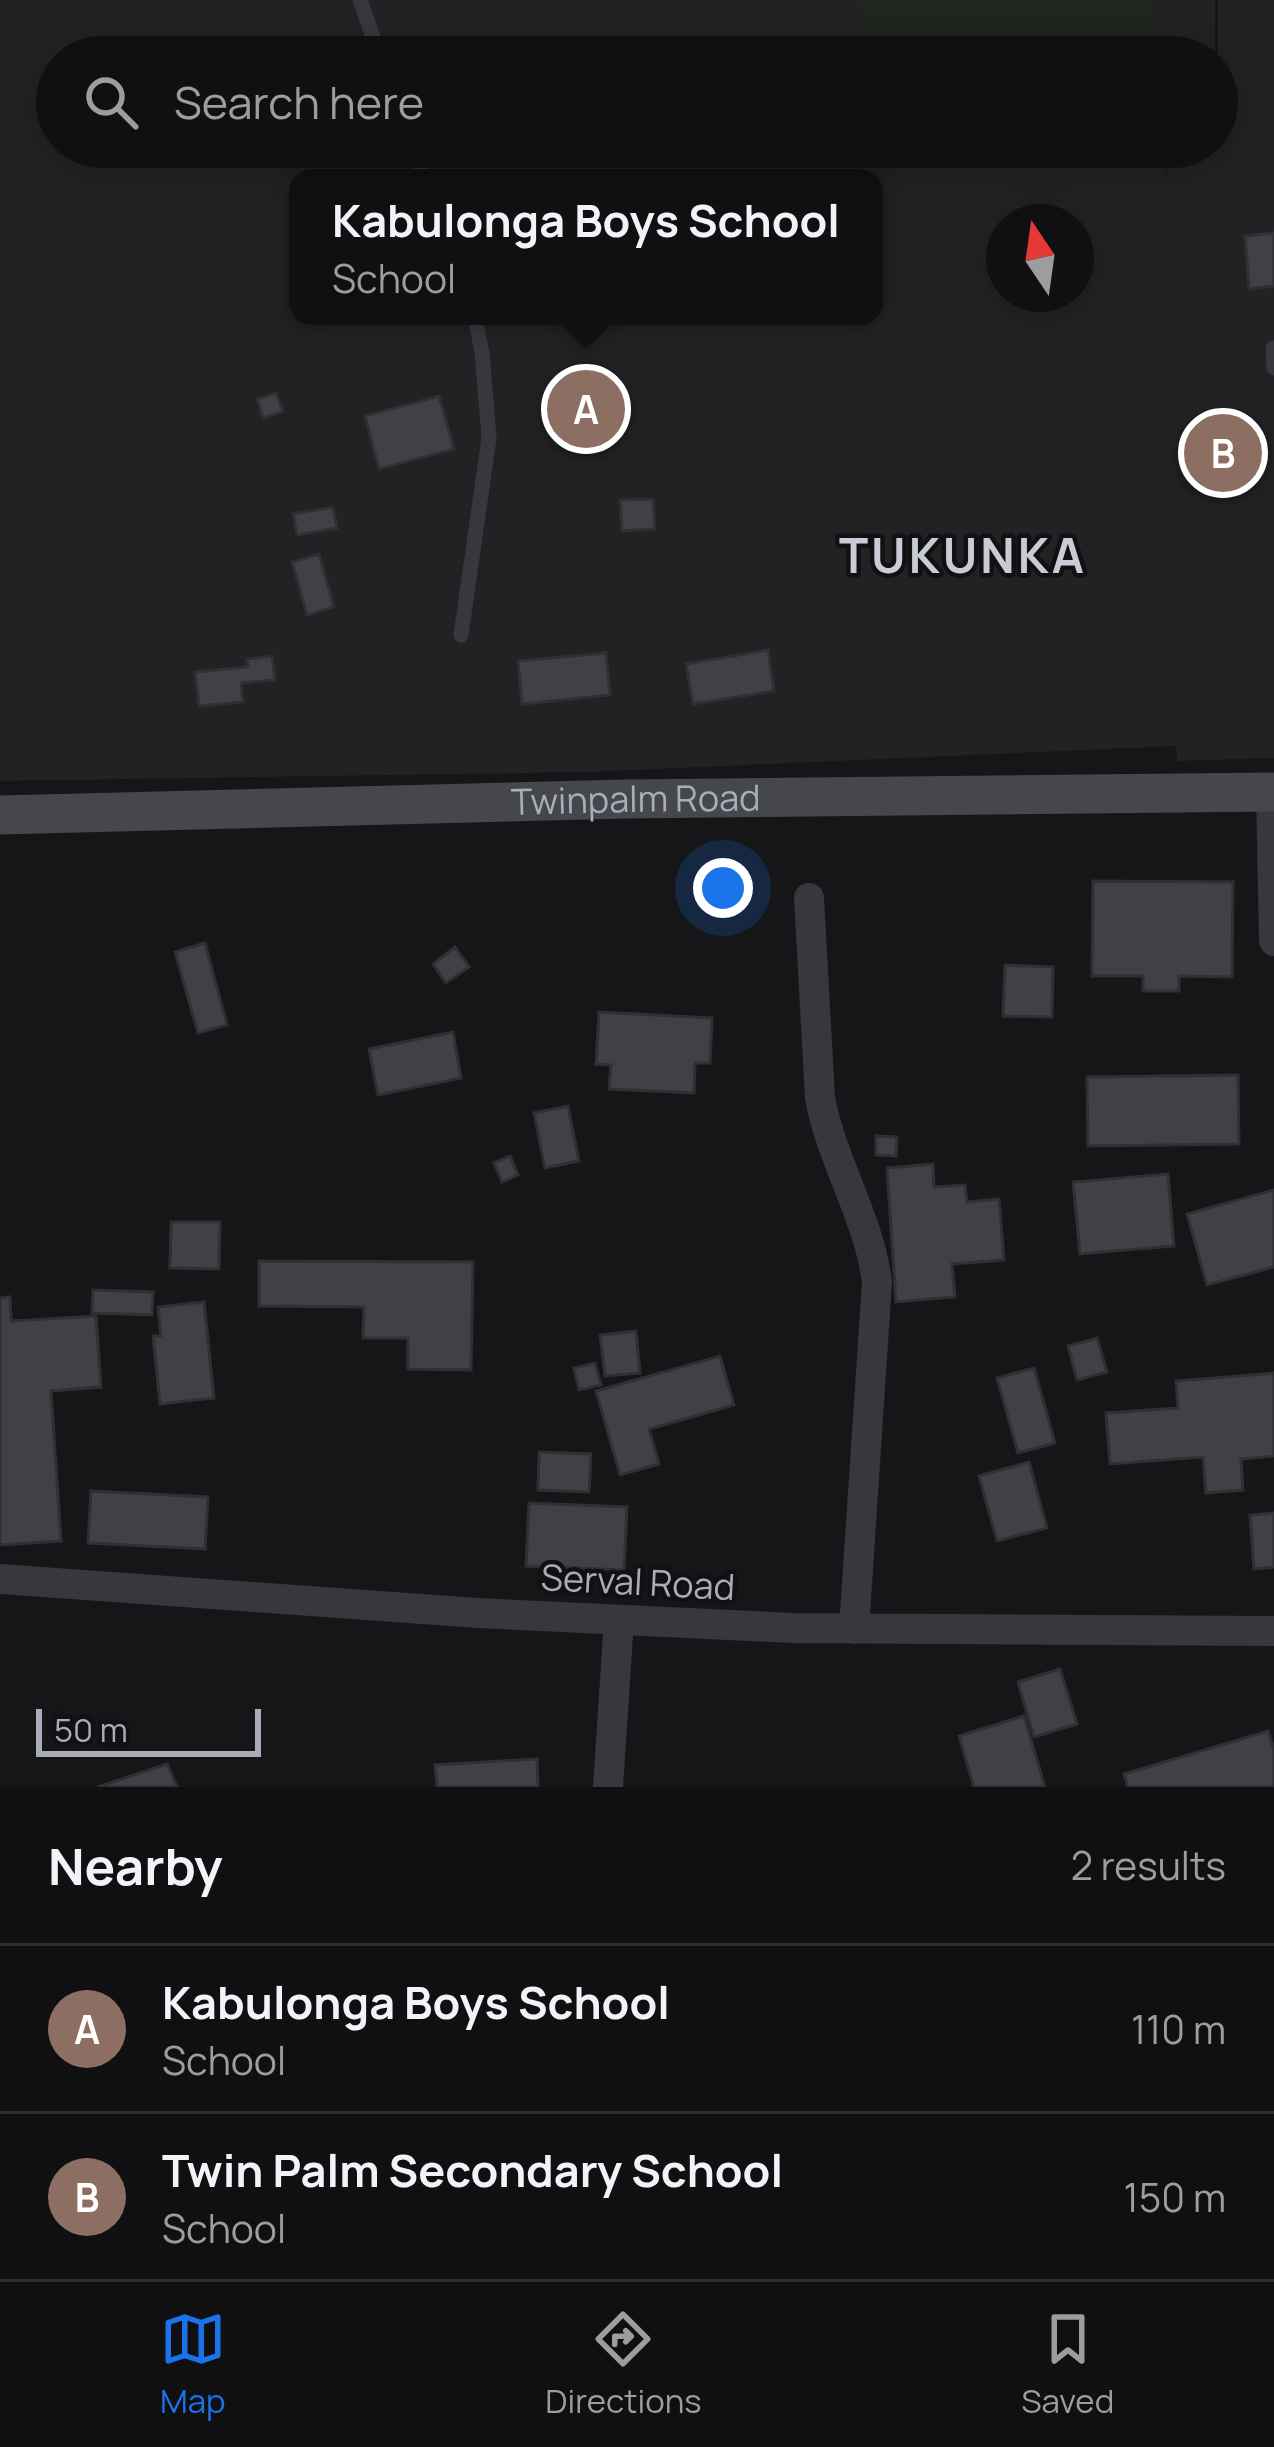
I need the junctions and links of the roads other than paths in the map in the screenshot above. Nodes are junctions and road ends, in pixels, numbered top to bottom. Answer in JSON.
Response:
{"nodes":[{"id":1,"x":360,"y":0,"type":"edge"},
{"id":2,"x":373,"y":36,"type":"edge"},
{"id":3,"x":477,"y":325,"type":"edge"},
{"id":4,"x":1273,"y":348,"type":"edge"},
{"id":5,"x":1274,"y":368,"type":"edge"},
{"id":6,"x":461,"y":635,"type":"dead end"},
{"id":7,"x":1272,"y":792,"type":"edge"},
{"id":8,"x":0,"y":815,"type":"edge"},
{"id":9,"x":809,"y":898,"type":"dead end"},
{"id":10,"x":1274,"y":941,"type":"edge"},
{"id":11,"x":0,"y":1579,"type":"edge"},
{"id":12,"x":619,"y":1620,"type":"junction"},
{"id":13,"x":854,"y":1629,"type":"junction"},
{"id":14,"x":1274,"y":1631,"type":"edge"},
{"id":15,"x":608,"y":1787,"type":"edge"}],
"edges":[{"from":1,"to":2,"type":"lane"},
{"from":3,"to":6,"type":"lane"},
{"from":4,"to":5,"type":"lane"},
{"from":7,"to":8,"type":"main road","name":"Twinpalm Road"},
{"from":7,"to":10,"type":"street"},
{"from":9,"to":13,"type":"street"},
{"from":11,"to":12,"type":"street","name":"Serval Road"},
{"from":12,"to":13,"type":"street","name":"Serval Road"},
{"from":12,"to":15,"type":"street"},
{"from":13,"to":14,"type":"street","name":"Serval Road"}]}
